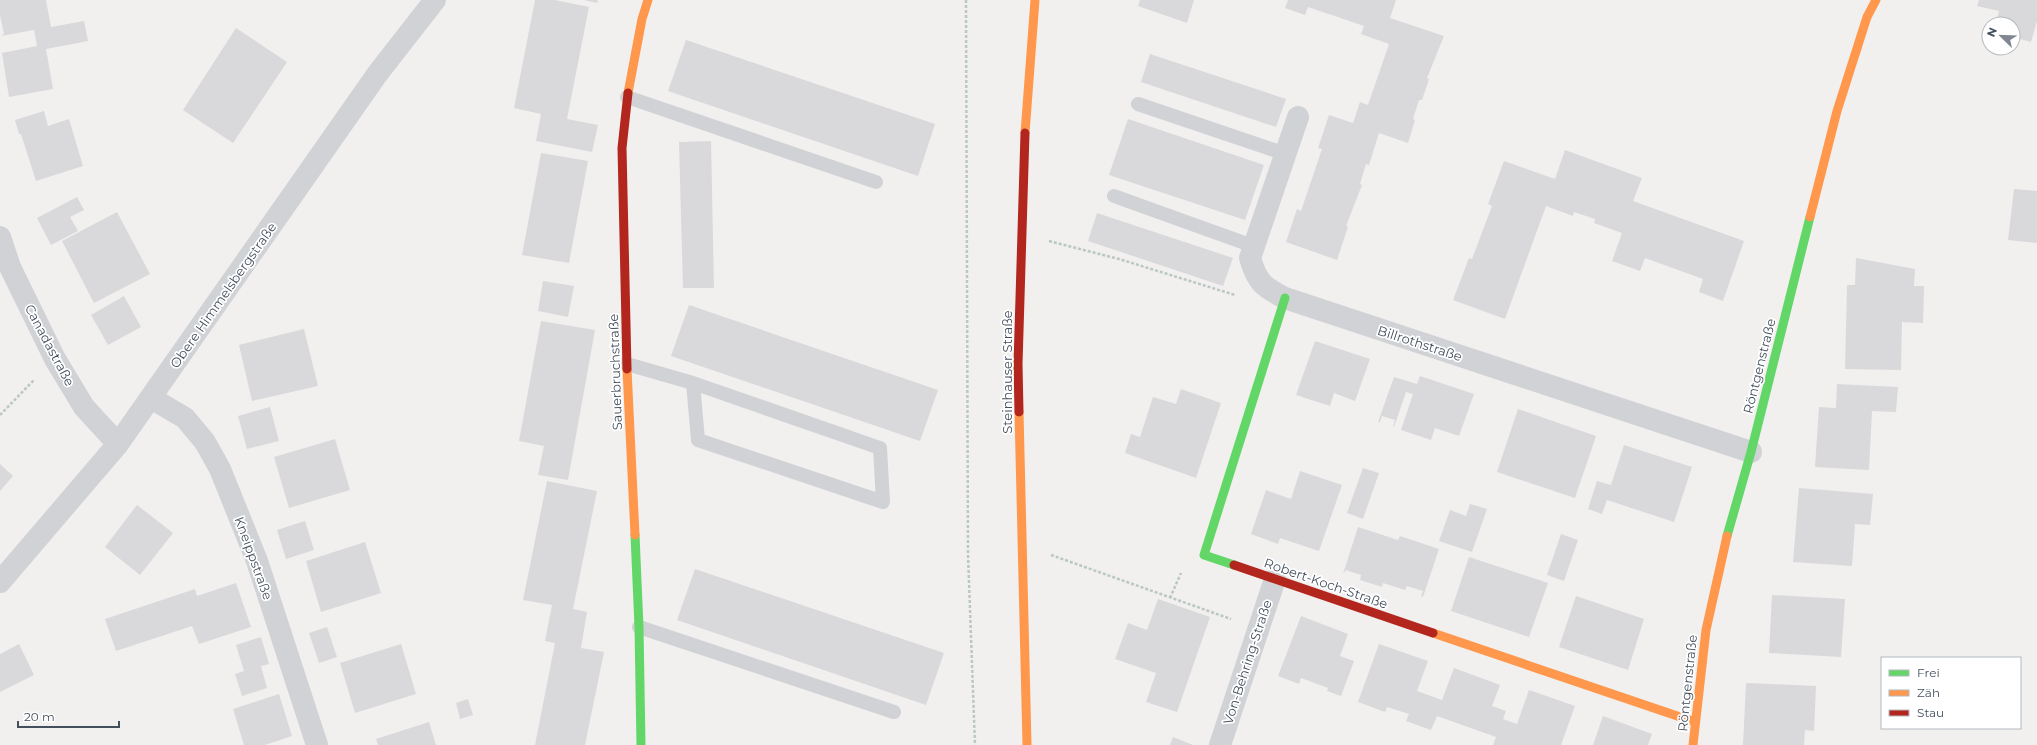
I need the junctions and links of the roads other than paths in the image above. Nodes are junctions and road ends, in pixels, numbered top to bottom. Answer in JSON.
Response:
{"nodes":[{"id":1,"x":435,"y":0,"type":"edge"},
{"id":2,"x":648,"y":0,"type":"edge"},
{"id":3,"x":1035,"y":0,"type":"edge"},
{"id":4,"x":1876,"y":0,"type":"edge"},
{"id":5,"x":627,"y":97,"type":"junction"},
{"id":6,"x":1138,"y":104,"type":"dead end"},
{"id":7,"x":1298,"y":117,"type":"dead end"},
{"id":8,"x":1286,"y":154,"type":"junction"},
{"id":9,"x":876,"y":182,"type":"dead end"},
{"id":10,"x":1114,"y":196,"type":"dead end"},
{"id":11,"x":0,"y":237,"type":"edge"},
{"id":12,"x":1253,"y":246,"type":"junction"},
{"id":13,"x":1285,"y":298,"type":"junction"},
{"id":14,"x":627,"y":364,"type":"junction"},
{"id":15,"x":693,"y":383,"type":"junction"},
{"id":16,"x":151,"y":398,"type":"junction"},
{"id":17,"x":118,"y":444,"type":"junction"},
{"id":18,"x":1751,"y":452,"type":"junction"},
{"id":19,"x":1275,"y":579,"type":"junction"},
{"id":20,"x":0,"y":582,"type":"edge"},
{"id":21,"x":639,"y":627,"type":"junction"},
{"id":22,"x":894,"y":712,"type":"dead end"},
{"id":23,"x":1695,"y":722,"type":"junction"},
{"id":24,"x":317,"y":745,"type":"edge"},
{"id":25,"x":641,"y":745,"type":"edge"},
{"id":26,"x":1027,"y":745,"type":"edge"},
{"id":27,"x":1220,"y":745,"type":"edge"},
{"id":28,"x":1693,"y":745,"type":"edge"}],
"edges":[{"from":1,"to":16,"type":"street","name":"Obere Himmelsbergstraße"},
{"from":2,"to":5,"type":"street","name":"Sauerbruchstraße"},
{"from":3,"to":26,"type":"street","name":"Steinhauser Straße"},
{"from":4,"to":18,"type":"street","name":"Röntgenstraße"},
{"from":5,"to":9,"type":"lane"},
{"from":5,"to":14,"type":"street","name":"Sauerbruchstraße"},
{"from":6,"to":8,"type":"lane"},
{"from":7,"to":8,"type":"street","name":"Billrothstraße"},
{"from":8,"to":12,"type":"street","name":"Billrothstraße"},
{"from":10,"to":12,"type":"lane"},
{"from":11,"to":17,"type":"street","name":"Canadastraße"},
{"from":12,"to":13,"type":"street","name":"Billrothstraße"},
{"from":13,"to":18,"type":"street","name":"Billrothstraße"},
{"from":13,"to":19,"type":"street","name":"Robert-Koch-Straße"},
{"from":14,"to":15,"type":"lane"},
{"from":14,"to":21,"type":"street","name":"Sauerbruchstraße"},
{"from":15,"to":15,"type":"lane"},
{"from":16,"to":17,"type":"street","name":"Obere Himmelsbergstraße"},
{"from":16,"to":24,"type":"street","name":"Kneippstraße"},
{"from":17,"to":20,"type":"street","name":"Obere Himmelsbergstraße"},
{"from":18,"to":23,"type":"street","name":"Röntgenstraße"},
{"from":19,"to":23,"type":"street","name":"Robert-Koch-Straße"},
{"from":19,"to":27,"type":"street","name":"Von-Behring-Straße"},
{"from":21,"to":22,"type":"lane"},
{"from":21,"to":25,"type":"street","name":"Sauerbruchstraße"},
{"from":23,"to":28,"type":"street","name":"Röntgenstraße"}]}
